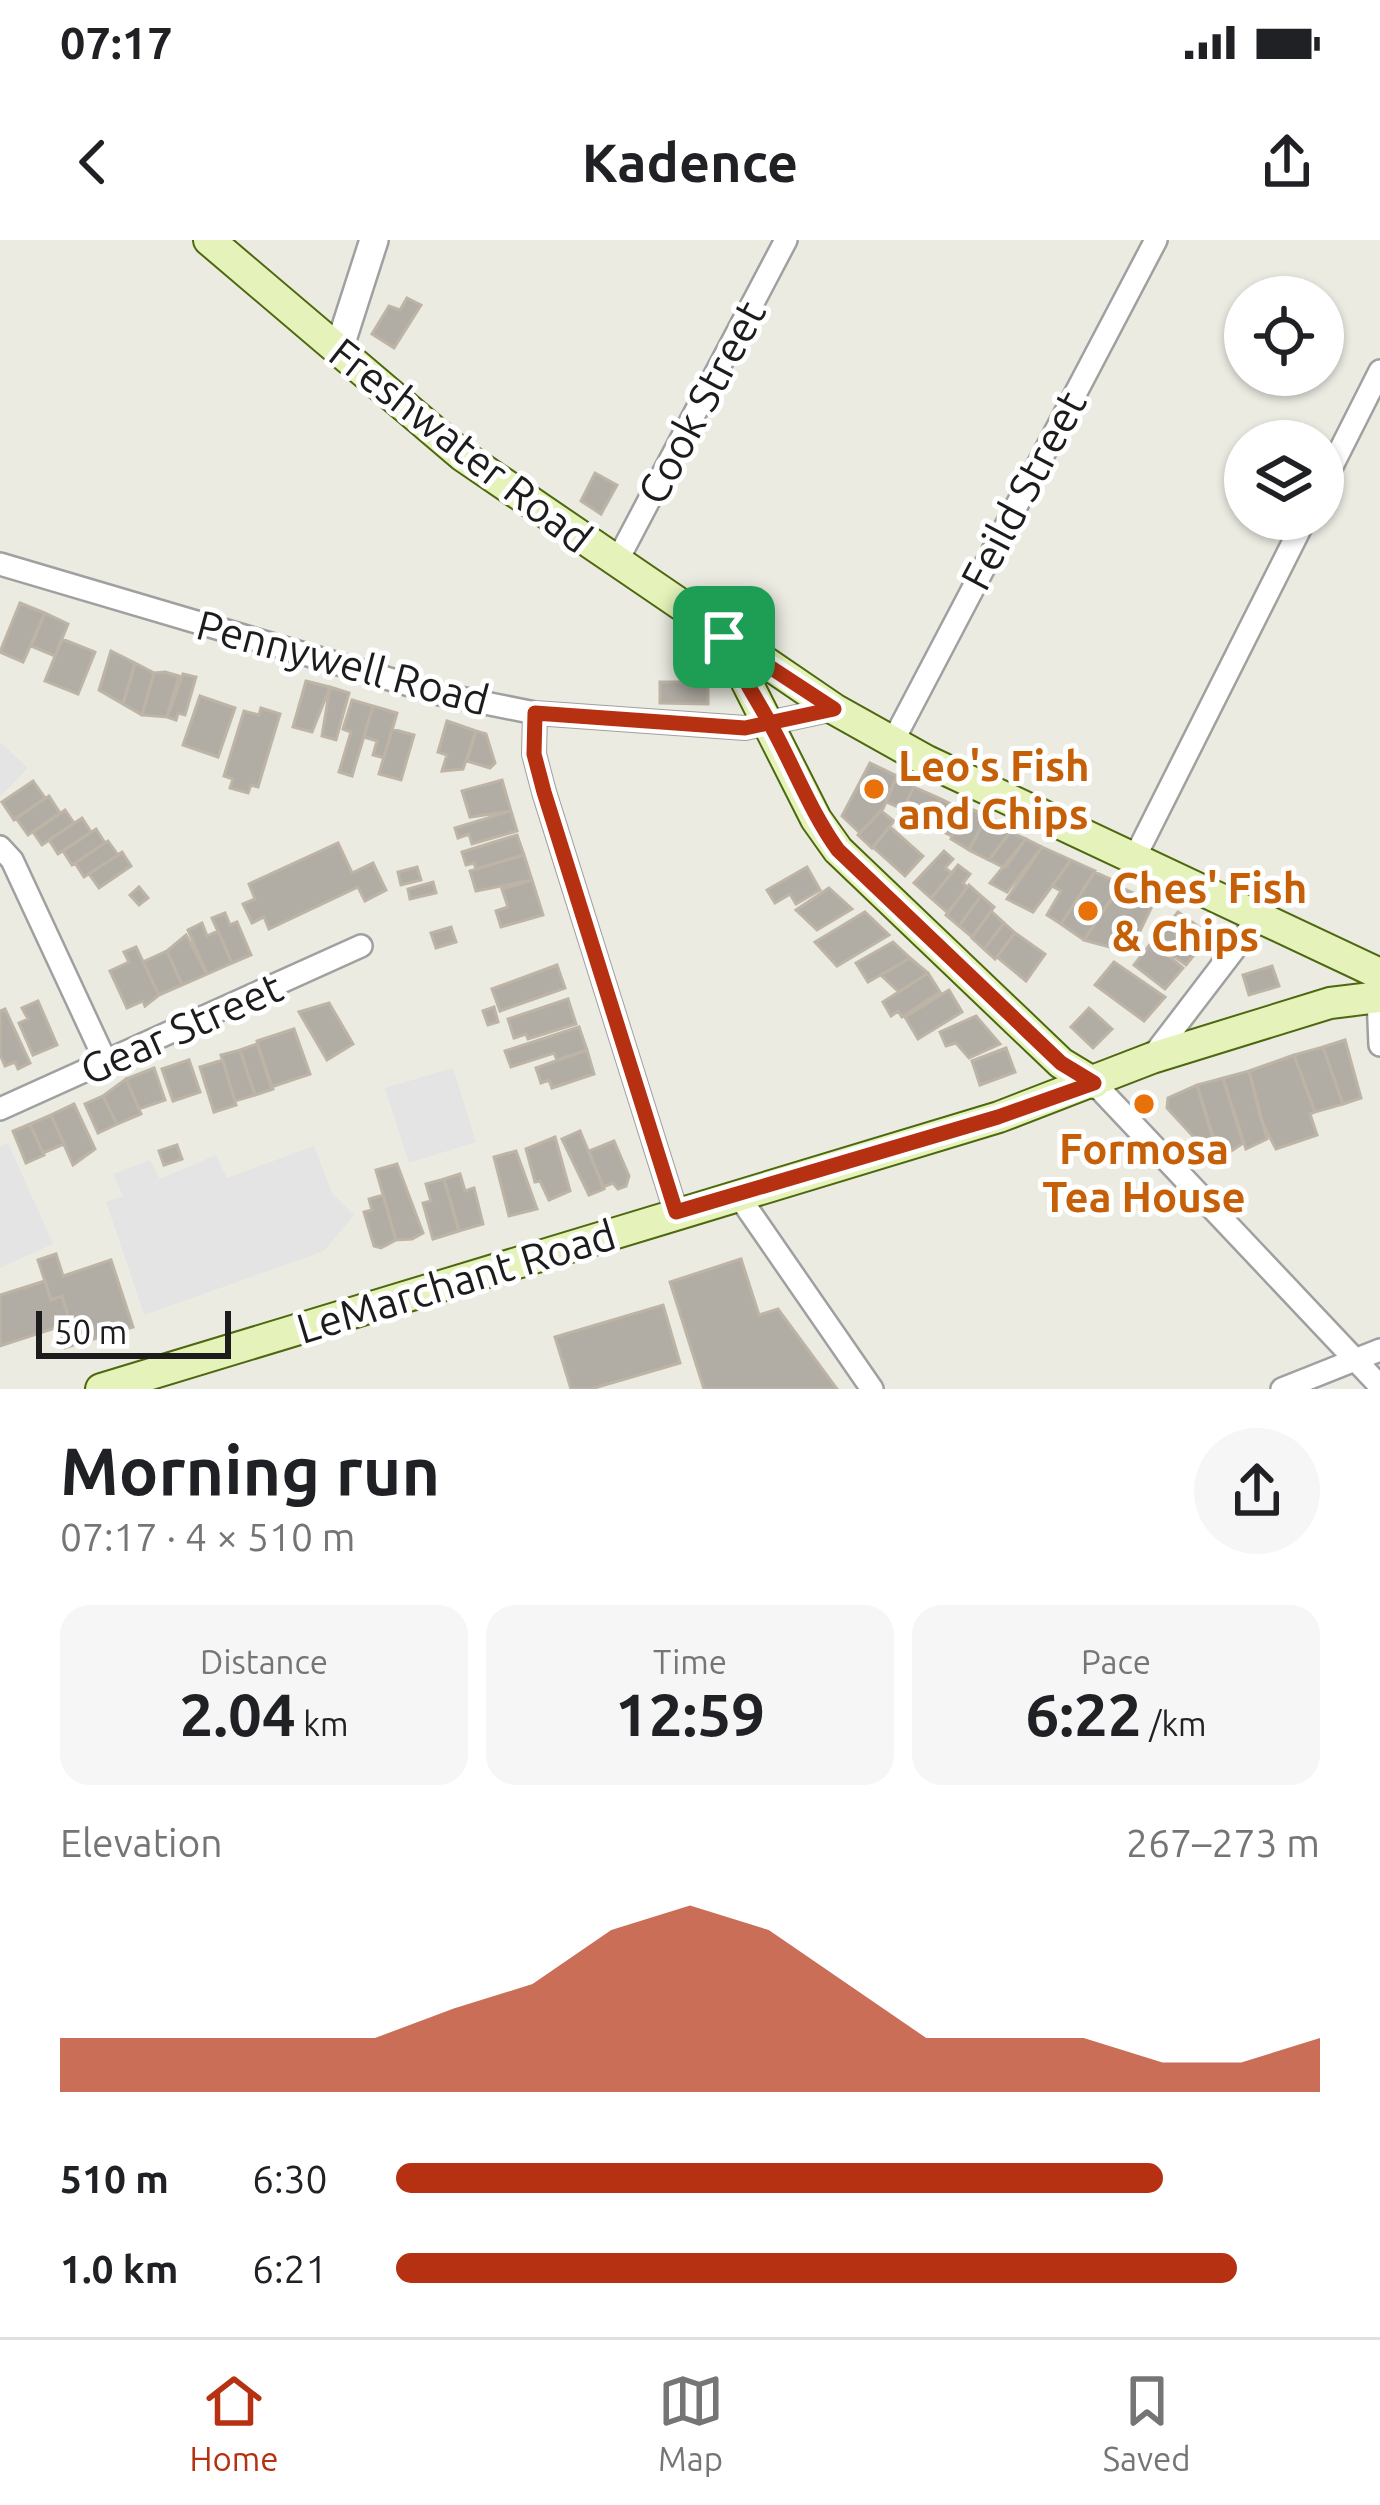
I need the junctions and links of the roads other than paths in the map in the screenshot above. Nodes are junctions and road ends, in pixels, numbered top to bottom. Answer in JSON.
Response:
{"nodes":[{"id":1,"x":209,"y":240,"type":"edge"},
{"id":2,"x":374,"y":240,"type":"edge"},
{"id":3,"x":786,"y":240,"type":"edge"},
{"id":4,"x":1156,"y":240,"type":"edge"},
{"id":5,"x":338,"y":352,"type":"junction"},
{"id":6,"x":1380,"y":371,"type":"edge"},
{"id":7,"x":1344,"y":442,"type":"edge"},
{"id":8,"x":1295,"y":540,"type":"edge"},
{"id":9,"x":616,"y":563,"type":"junction"},
{"id":10,"x":0,"y":564,"type":"edge"},
{"id":11,"x":724,"y":637,"type":"junction"},
{"id":12,"x":834,"y":709,"type":"junction"},
{"id":13,"x":535,"y":713,"type":"junction"},
{"id":14,"x":772,"y":727,"type":"junction"},
{"id":15,"x":893,"y":741,"type":"junction"},
{"id":16,"x":0,"y":847,"type":"edge"},
{"id":17,"x":1135,"y":859,"type":"junction"},
{"id":18,"x":1259,"y":917,"type":"junction"},
{"id":19,"x":361,"y":946,"type":"dead end"},
{"id":20,"x":1379,"y":989,"type":"edge"},
{"id":21,"x":1380,"y":1045,"type":"edge"},
{"id":22,"x":1152,"y":1058,"type":"junction"},
{"id":23,"x":105,"y":1060,"type":"junction"},
{"id":24,"x":1094,"y":1083,"type":"junction"},
{"id":25,"x":0,"y":1109,"type":"edge"},
{"id":26,"x":738,"y":1195,"type":"junction"},
{"id":27,"x":676,"y":1212,"type":"junction"},
{"id":28,"x":1380,"y":1350,"type":"edge"},
{"id":29,"x":1356,"y":1360,"type":"junction"},
{"id":30,"x":1380,"y":1386,"type":"edge"},
{"id":31,"x":100,"y":1389,"type":"edge"},
{"id":32,"x":872,"y":1389,"type":"edge"},
{"id":33,"x":1282,"y":1389,"type":"edge"}],
"edges":[{"from":1,"to":5,"type":"main road","name":"Freshwater Road"},
{"from":2,"to":5,"type":"street"},
{"from":3,"to":9,"type":"street","name":"Cook Street"},
{"from":4,"to":15,"type":"street","name":"Feild Street"},
{"from":5,"to":9,"type":"main road","name":"Freshwater Road"},
{"from":6,"to":7,"type":"street"},
{"from":8,"to":17,"type":"street"},
{"from":9,"to":11,"type":"main road","name":"Freshwater Road"},
{"from":10,"to":13,"type":"street","name":"Pennywell Road"},
{"from":11,"to":12,"type":"main road","name":"Freshwater Road"},
{"from":11,"to":14,"type":"main road","name":"Freshwater Road"},
{"from":12,"to":14,"type":"street","name":"Pennywell Road"},
{"from":12,"to":15,"type":"main road","name":"Freshwater Road"},
{"from":13,"to":14,"type":"street","name":"Pennywell Road"},
{"from":13,"to":27,"type":"street"},
{"from":14,"to":24,"type":"main road","name":"Freshwater Road"},
{"from":15,"to":17,"type":"main road","name":"Freshwater Road"},
{"from":16,"to":23,"type":"street"},
{"from":17,"to":18,"type":"main road","name":"Freshwater Road"},
{"from":18,"to":20,"type":"main road","name":"Freshwater Road"},
{"from":18,"to":22,"type":"street","name":"LeMarchant Road"},
{"from":19,"to":23,"type":"street","name":"Gear Street"},
{"from":20,"to":21,"type":"street"},
{"from":20,"to":22,"type":"main road","name":"LeMarchant Road"},
{"from":22,"to":24,"type":"main road","name":"LeMarchant Road"},
{"from":23,"to":25,"type":"street","name":"Gear Street"},
{"from":24,"to":26,"type":"main road","name":"LeMarchant Road"},
{"from":24,"to":29,"type":"street"},
{"from":26,"to":27,"type":"main road","name":"LeMarchant Road"},
{"from":26,"to":32,"type":"street"},
{"from":27,"to":31,"type":"main road","name":"LeMarchant Road"},
{"from":28,"to":29,"type":"street"},
{"from":29,"to":30,"type":"street"},
{"from":29,"to":33,"type":"street"}]}
